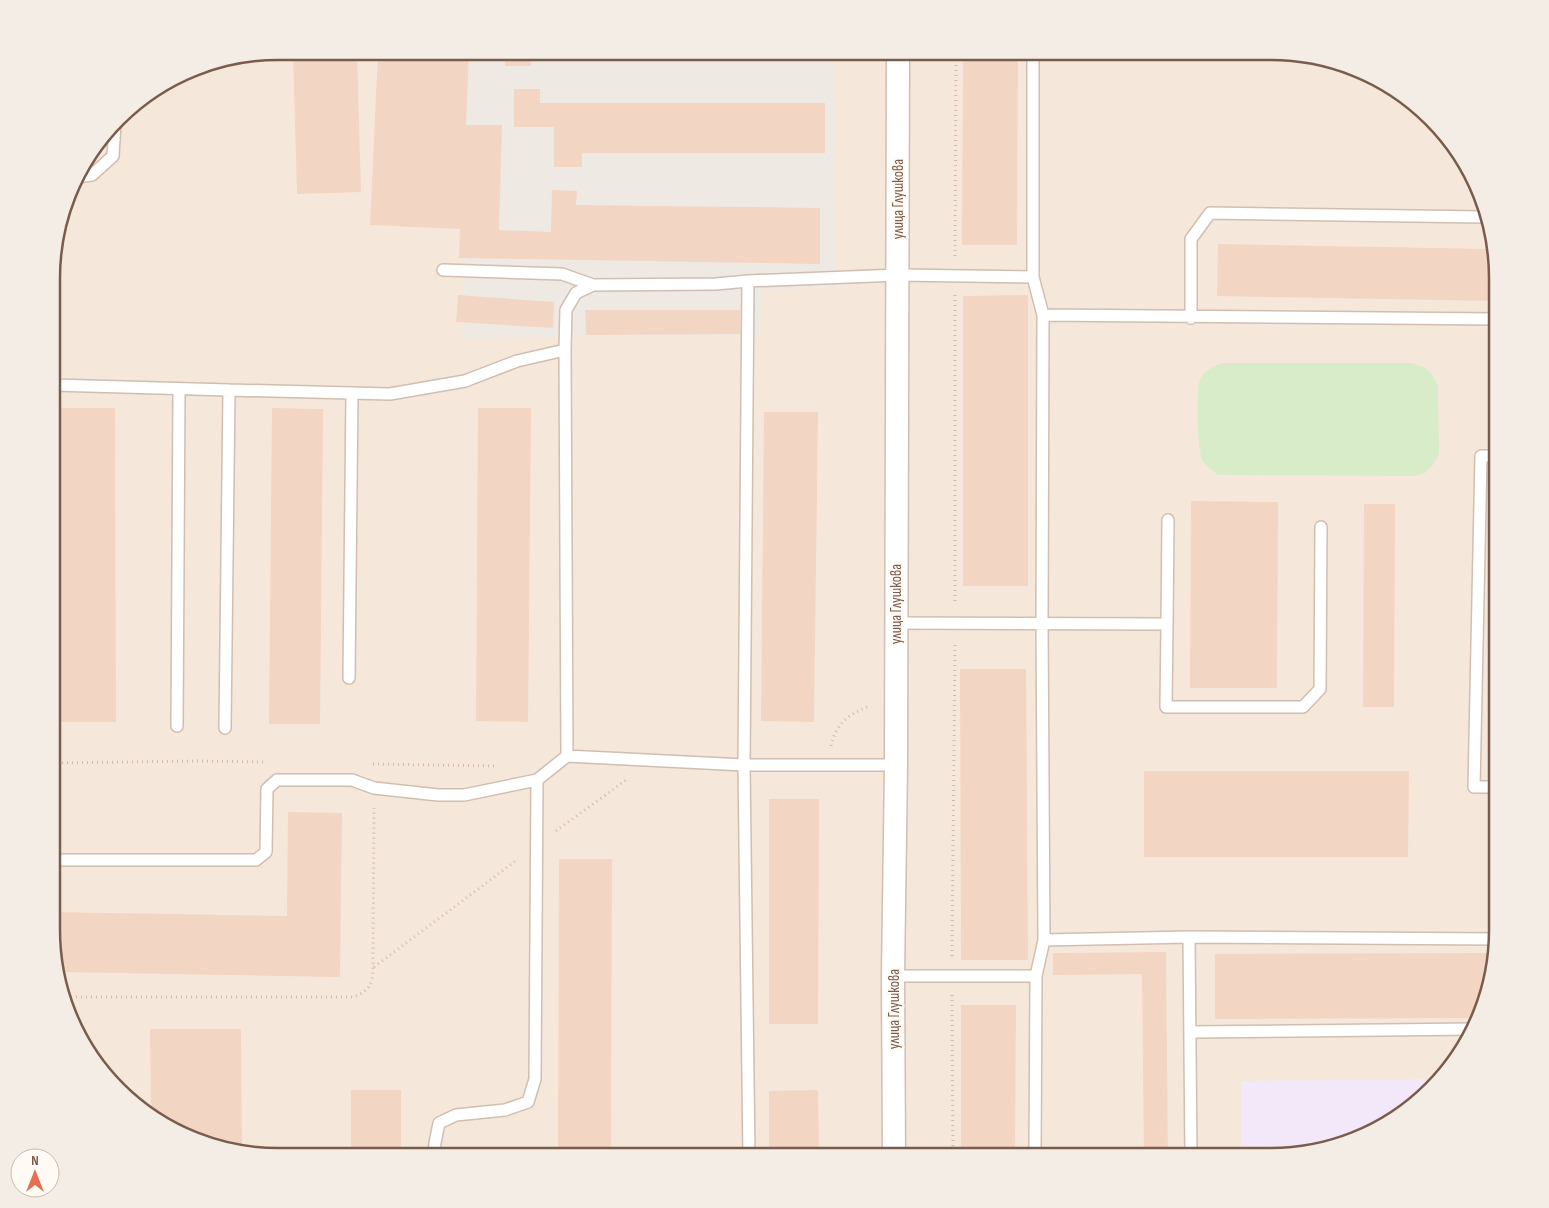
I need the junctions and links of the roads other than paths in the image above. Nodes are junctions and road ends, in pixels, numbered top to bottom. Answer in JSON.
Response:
{"nodes":[{"id":1,"x":898,"y":60,"type":"edge"},
{"id":2,"x":1033,"y":60,"type":"edge"},
{"id":3,"x":114,"y":134,"type":"edge"},
{"id":4,"x":85,"y":175,"type":"edge"},
{"id":5,"x":1480,"y":217,"type":"edge"},
{"id":6,"x":443,"y":270,"type":"dead end"},
{"id":7,"x":898,"y":275,"type":"junction"},
{"id":8,"x":1033,"y":277,"type":"junction"},
{"id":9,"x":748,"y":280,"type":"junction"},
{"id":10,"x":593,"y":285,"type":"junction"},
{"id":11,"x":1043,"y":315,"type":"junction"},
{"id":12,"x":1191,"y":318,"type":"junction"},
{"id":13,"x":1489,"y":319,"type":"edge"},
{"id":14,"x":565,"y":350,"type":"junction"},
{"id":15,"x":60,"y":385,"type":"edge"},
{"id":16,"x":179,"y":389,"type":"junction"},
{"id":17,"x":229,"y":390,"type":"junction"},
{"id":18,"x":352,"y":393,"type":"junction"},
{"id":19,"x":1489,"y":456,"type":"edge"},
{"id":20,"x":1168,"y":520,"type":"dead end"},
{"id":21,"x":1321,"y":527,"type":"dead end"},
{"id":22,"x":896,"y":623,"type":"junction"},
{"id":23,"x":1042,"y":624,"type":"junction"},
{"id":24,"x":1167,"y":624,"type":"junction"},
{"id":25,"x":349,"y":678,"type":"dead end"},
{"id":26,"x":177,"y":726,"type":"dead end"},
{"id":27,"x":225,"y":728,"type":"dead end"},
{"id":28,"x":568,"y":756,"type":"junction"},
{"id":29,"x":744,"y":765,"type":"junction"},
{"id":30,"x":896,"y":765,"type":"junction"},
{"id":31,"x":537,"y":780,"type":"junction"},
{"id":32,"x":1489,"y":787,"type":"edge"},
{"id":33,"x":60,"y":860,"type":"edge"},
{"id":34,"x":1189,"y":938,"type":"junction"},
{"id":35,"x":1489,"y":939,"type":"edge"},
{"id":36,"x":1044,"y":940,"type":"junction"},
{"id":37,"x":893,"y":976,"type":"junction"},
{"id":38,"x":1036,"y":976,"type":"junction"},
{"id":39,"x":1466,"y":1029,"type":"edge"},
{"id":40,"x":1191,"y":1032,"type":"junction"},
{"id":41,"x":434,"y":1148,"type":"edge"},
{"id":42,"x":749,"y":1148,"type":"edge"},
{"id":43,"x":894,"y":1148,"type":"edge"},
{"id":44,"x":1035,"y":1148,"type":"edge"},
{"id":45,"x":1191,"y":1148,"type":"edge"}],
"edges":[{"from":1,"to":7,"type":"street","name":"улица Глушкова"},
{"from":2,"to":8,"type":"lane"},
{"from":3,"to":4,"type":"lane"},
{"from":5,"to":12,"type":"lane"},
{"from":6,"to":10,"type":"lane"},
{"from":7,"to":8,"type":"lane"},
{"from":7,"to":9,"type":"lane"},
{"from":7,"to":22,"type":"street","name":"улица Глушкова"},
{"from":8,"to":11,"type":"lane"},
{"from":9,"to":10,"type":"lane"},
{"from":9,"to":29,"type":"lane"},
{"from":10,"to":14,"type":"lane"},
{"from":11,"to":12,"type":"lane"},
{"from":11,"to":23,"type":"lane"},
{"from":12,"to":13,"type":"lane"},
{"from":14,"to":18,"type":"lane"},
{"from":14,"to":28,"type":"lane"},
{"from":15,"to":16,"type":"lane"},
{"from":16,"to":17,"type":"lane"},
{"from":16,"to":26,"type":"lane"},
{"from":17,"to":18,"type":"lane"},
{"from":17,"to":27,"type":"lane"},
{"from":18,"to":25,"type":"lane"},
{"from":19,"to":32,"type":"lane"},
{"from":20,"to":24,"type":"lane"},
{"from":21,"to":24,"type":"lane"},
{"from":22,"to":23,"type":"lane"},
{"from":22,"to":30,"type":"street","name":"улица Глушкова"},
{"from":23,"to":24,"type":"lane"},
{"from":23,"to":36,"type":"lane"},
{"from":28,"to":29,"type":"lane"},
{"from":28,"to":31,"type":"lane"},
{"from":29,"to":30,"type":"lane"},
{"from":29,"to":42,"type":"lane"},
{"from":30,"to":37,"type":"street","name":"улица Глушкова"},
{"from":31,"to":33,"type":"lane"},
{"from":31,"to":41,"type":"lane"},
{"from":34,"to":35,"type":"lane"},
{"from":34,"to":36,"type":"lane"},
{"from":34,"to":40,"type":"lane"},
{"from":36,"to":38,"type":"lane"},
{"from":37,"to":38,"type":"lane"},
{"from":37,"to":43,"type":"street","name":"улица Глушкова"},
{"from":38,"to":44,"type":"lane"},
{"from":39,"to":40,"type":"lane"},
{"from":40,"to":45,"type":"lane"}]}
